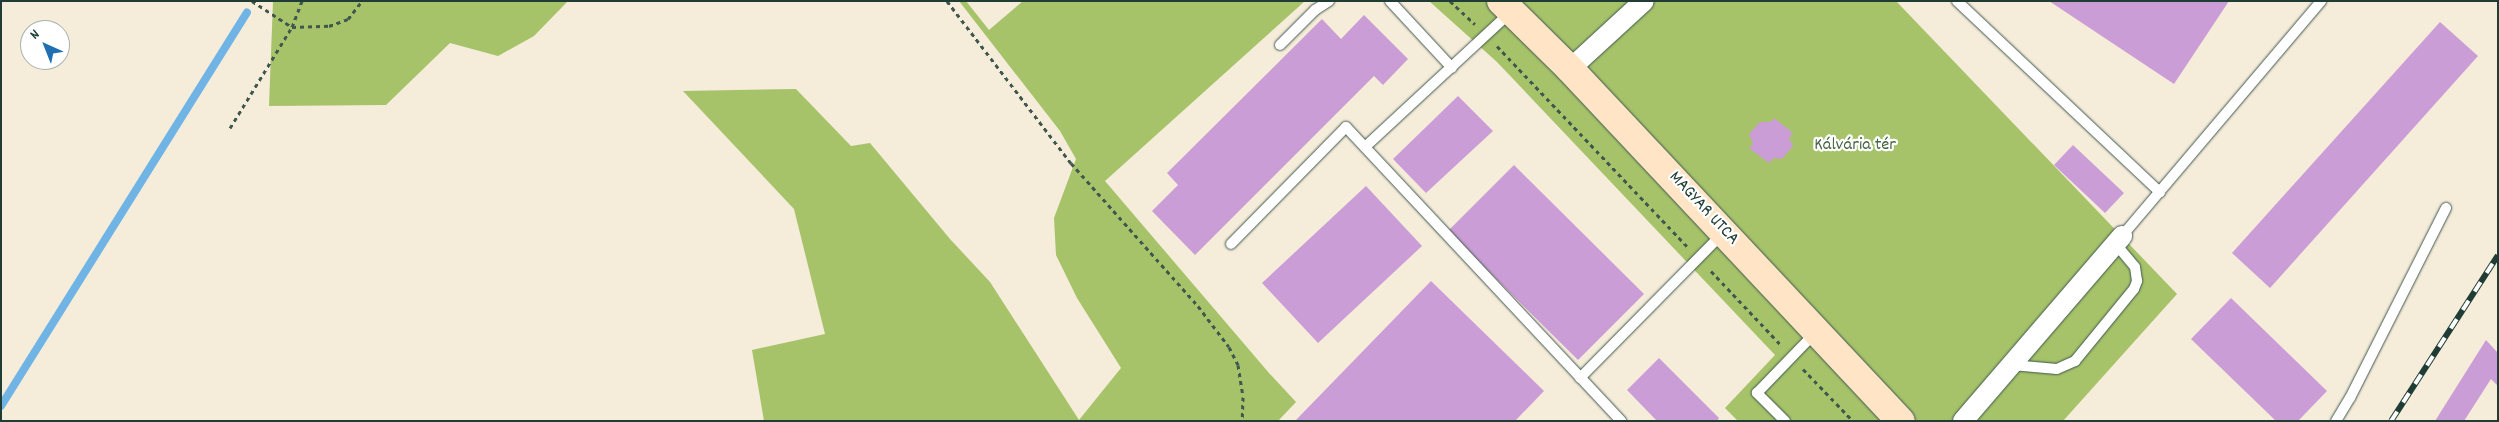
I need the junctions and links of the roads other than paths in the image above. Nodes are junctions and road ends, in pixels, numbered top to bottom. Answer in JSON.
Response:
{"nodes":[{"id":1,"x":1329,"y":1,"type":"edge"},
{"id":2,"x":1390,"y":1,"type":"edge"},
{"id":3,"x":1644,"y":1,"type":"edge"},
{"id":4,"x":1957,"y":1,"type":"edge"},
{"id":5,"x":2321,"y":1,"type":"edge"},
{"id":6,"x":1506,"y":6,"type":"edge"},
{"id":7,"x":1280,"y":44,"type":"dead end"},
{"id":8,"x":1452,"y":68,"type":"junction"},
{"id":9,"x":1570,"y":69,"type":"junction"},
{"id":10,"x":1365,"y":147,"type":"junction"},
{"id":11,"x":2160,"y":192,"type":"junction"},
{"id":12,"x":2446,"y":208,"type":"dead end"},
{"id":13,"x":1724,"y":231,"type":"junction"},
{"id":14,"x":2119,"y":240,"type":"junction"},
{"id":15,"x":1231,"y":244,"type":"dead end"},
{"id":16,"x":1817,"y":331,"type":"junction"},
{"id":17,"x":2012,"y":365,"type":"junction"},
{"id":18,"x":1580,"y":378,"type":"junction"},
{"id":19,"x":1894,"y":418,"type":"edge"},
{"id":20,"x":1621,"y":421,"type":"edge"},
{"id":21,"x":1785,"y":421,"type":"edge"},
{"id":22,"x":1963,"y":421,"type":"edge"},
{"id":23,"x":2336,"y":421,"type":"edge"}],
"edges":[{"from":1,"to":7,"type":"lane"},
{"from":2,"to":8,"type":"lane"},
{"from":3,"to":9,"type":"street"},
{"from":4,"to":11,"type":"lane"},
{"from":5,"to":11,"type":"lane"},
{"from":6,"to":8,"type":"lane"},
{"from":6,"to":9,"type":"main road","name":"MAGYAR UTCA"},
{"from":8,"to":10,"type":"lane"},
{"from":9,"to":13,"type":"main road","name":"MAGYAR UTCA"},
{"from":10,"to":15,"type":"lane"},
{"from":10,"to":18,"type":"lane"},
{"from":11,"to":14,"type":"lane"},
{"from":12,"to":23,"type":"lane"},
{"from":13,"to":16,"type":"main road","name":"MAGYAR UTCA"},
{"from":13,"to":18,"type":"lane"},
{"from":14,"to":17,"type":"street"},
{"from":14,"to":17,"type":"lane"},
{"from":16,"to":19,"type":"main road","name":"MAGYAR UTCA"},
{"from":16,"to":21,"type":"lane"},
{"from":17,"to":22,"type":"street"},
{"from":18,"to":20,"type":"lane"}]}
